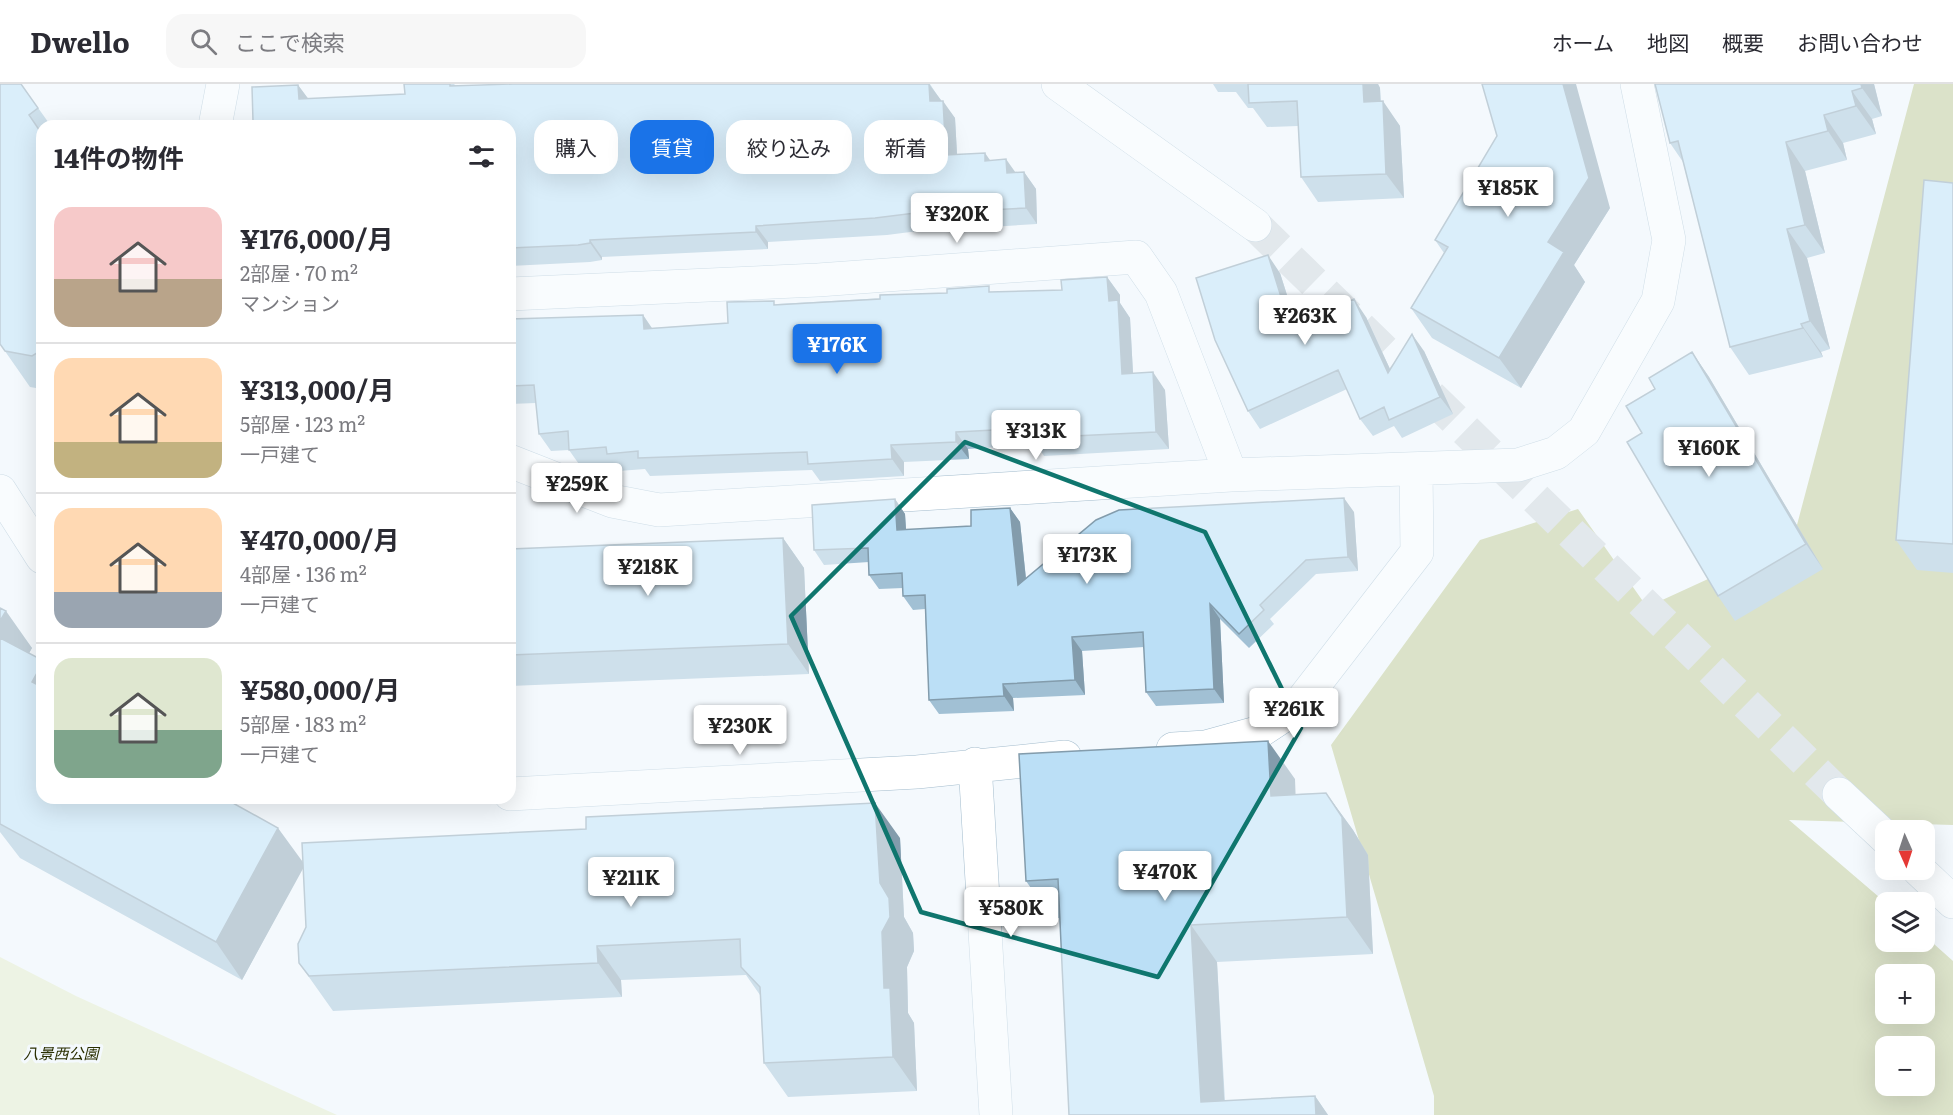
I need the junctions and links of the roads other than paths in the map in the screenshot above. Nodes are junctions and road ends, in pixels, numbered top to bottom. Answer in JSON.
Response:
{"nodes":[{"id":1,"x":223,"y":84,"type":"edge"},
{"id":2,"x":1058,"y":84,"type":"edge"},
{"id":3,"x":1637,"y":84,"type":"edge"},
{"id":4,"x":216,"y":120,"type":"edge"},
{"id":5,"x":1255,"y":225,"type":"tunnel mouth"},
{"id":6,"x":516,"y":294,"type":"edge"},
{"id":7,"x":516,"y":463,"type":"edge"},
{"id":8,"x":1416,"y":469,"type":"junction"},
{"id":9,"x":1231,"y":475,"type":"junction"},
{"id":10,"x":0,"y":491,"type":"edge"},
{"id":11,"x":36,"y":548,"type":"edge"},
{"id":12,"x":1148,"y":751,"type":"edge"},
{"id":13,"x":1089,"y":755,"type":"edge"},
{"id":14,"x":975,"y":764,"type":"junction"},
{"id":15,"x":516,"y":794,"type":"edge"},
{"id":16,"x":1839,"y":794,"type":"tunnel mouth"},
{"id":17,"x":1875,"y":828,"type":"edge"},
{"id":18,"x":1930,"y":880,"type":"edge"},
{"id":19,"x":1953,"y":902,"type":"edge"},
{"id":20,"x":996,"y":1115,"type":"edge"}],
"edges":[{"from":1,"to":4,"type":"street"},
{"from":2,"to":5,"type":"street"},
{"from":3,"to":8,"type":"street"},
{"from":6,"to":9,"type":"street"},
{"from":7,"to":9,"type":"street"},
{"from":8,"to":9,"type":"street"},
{"from":8,"to":12,"type":"street"},
{"from":10,"to":11,"type":"street"},
{"from":13,"to":14,"type":"street"},
{"from":14,"to":15,"type":"street"},
{"from":14,"to":20,"type":"street"},
{"from":16,"to":17,"type":"street"},
{"from":18,"to":19,"type":"street"}]}
